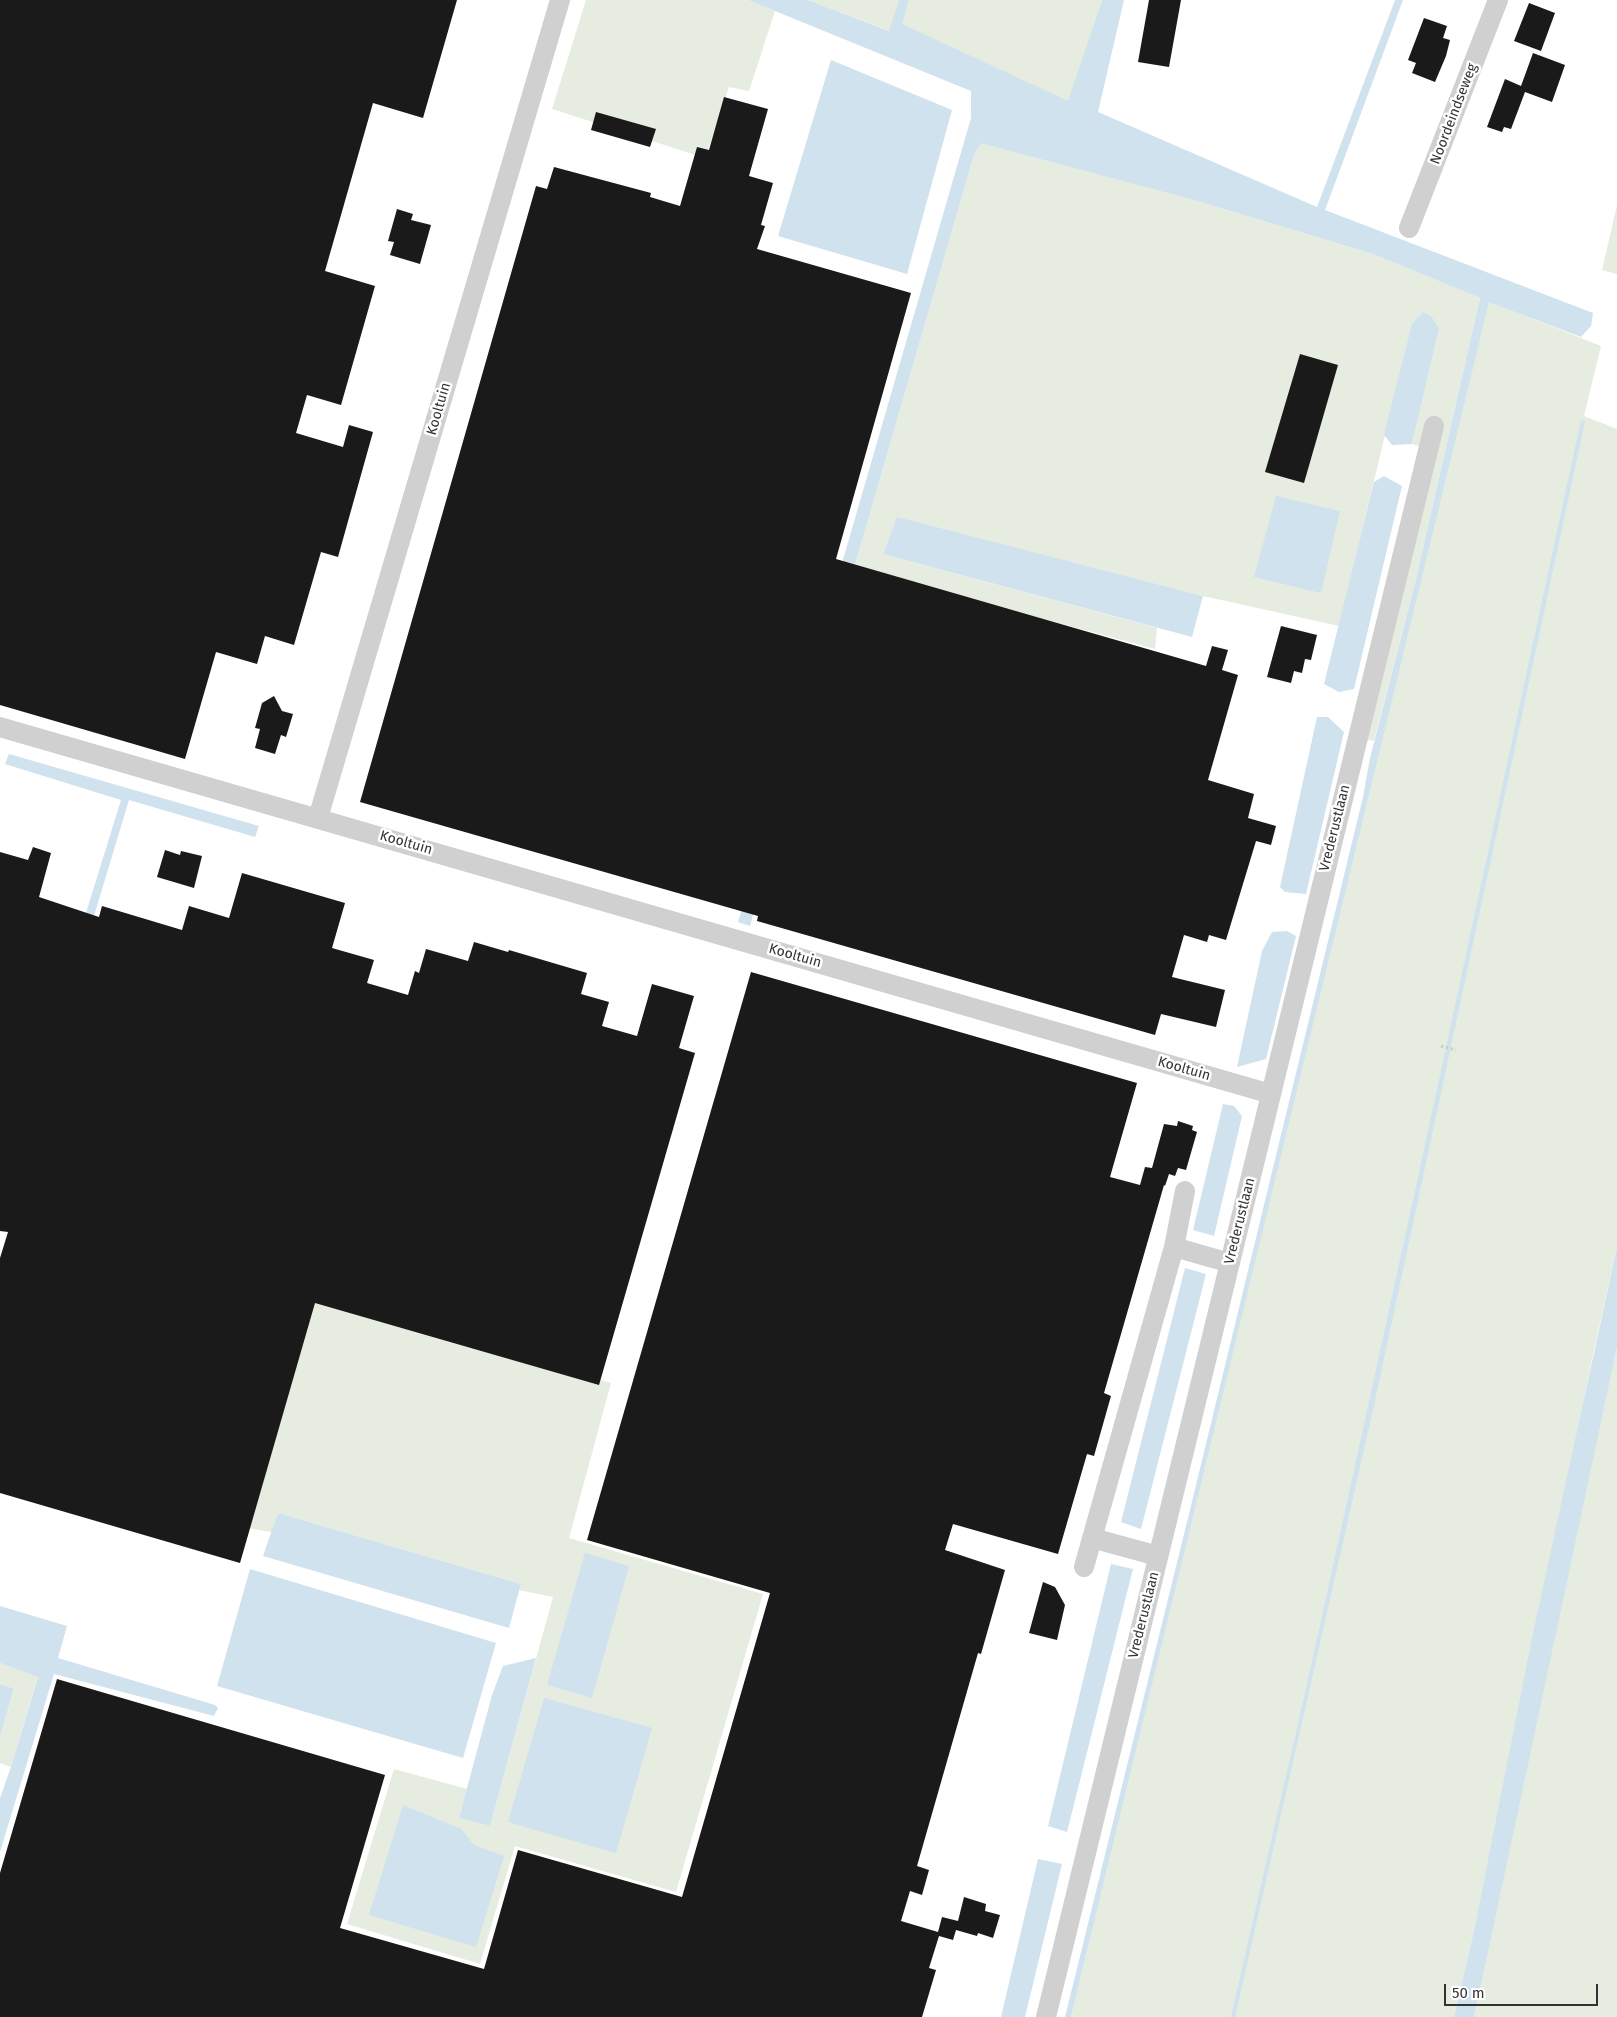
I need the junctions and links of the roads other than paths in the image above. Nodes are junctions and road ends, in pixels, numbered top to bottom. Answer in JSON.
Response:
{"nodes":[{"id":1,"x":560,"y":0,"type":"edge"},
{"id":2,"x":1498,"y":0,"type":"edge"},
{"id":3,"x":1409,"y":228,"type":"dead end"},
{"id":4,"x":1434,"y":426,"type":"dead end"},
{"id":5,"x":0,"y":727,"type":"edge"},
{"id":6,"x":318,"y":818,"type":"junction"},
{"id":7,"x":1271,"y":1094,"type":"junction"},
{"id":8,"x":1185,"y":1191,"type":"dead end"},
{"id":9,"x":1174,"y":1246,"type":"junction"},
{"id":10,"x":1230,"y":1263,"type":"junction"},
{"id":11,"x":1092,"y":1538,"type":"junction"},
{"id":12,"x":1158,"y":1556,"type":"junction"},
{"id":13,"x":1084,"y":1567,"type":"dead end"},
{"id":14,"x":1046,"y":2017,"type":"edge"}],
"edges":[{"from":1,"to":6,"type":"street","name":"Kooltuin"},
{"from":2,"to":3,"type":"street","name":"Noordeindseweg"},
{"from":4,"to":7,"type":"street","name":"Vrederustlaan"},
{"from":5,"to":6,"type":"street","name":"Kooltuin"},
{"from":6,"to":7,"type":"street","name":"Kooltuin"},
{"from":7,"to":10,"type":"street","name":"Vrederustlaan"},
{"from":8,"to":9,"type":"street"},
{"from":9,"to":10,"type":"street"},
{"from":9,"to":11,"type":"street"},
{"from":10,"to":12,"type":"street","name":"Vrederustlaan"},
{"from":11,"to":12,"type":"street"},
{"from":11,"to":13,"type":"street"},
{"from":12,"to":14,"type":"street","name":"Vrederustlaan"}]}
